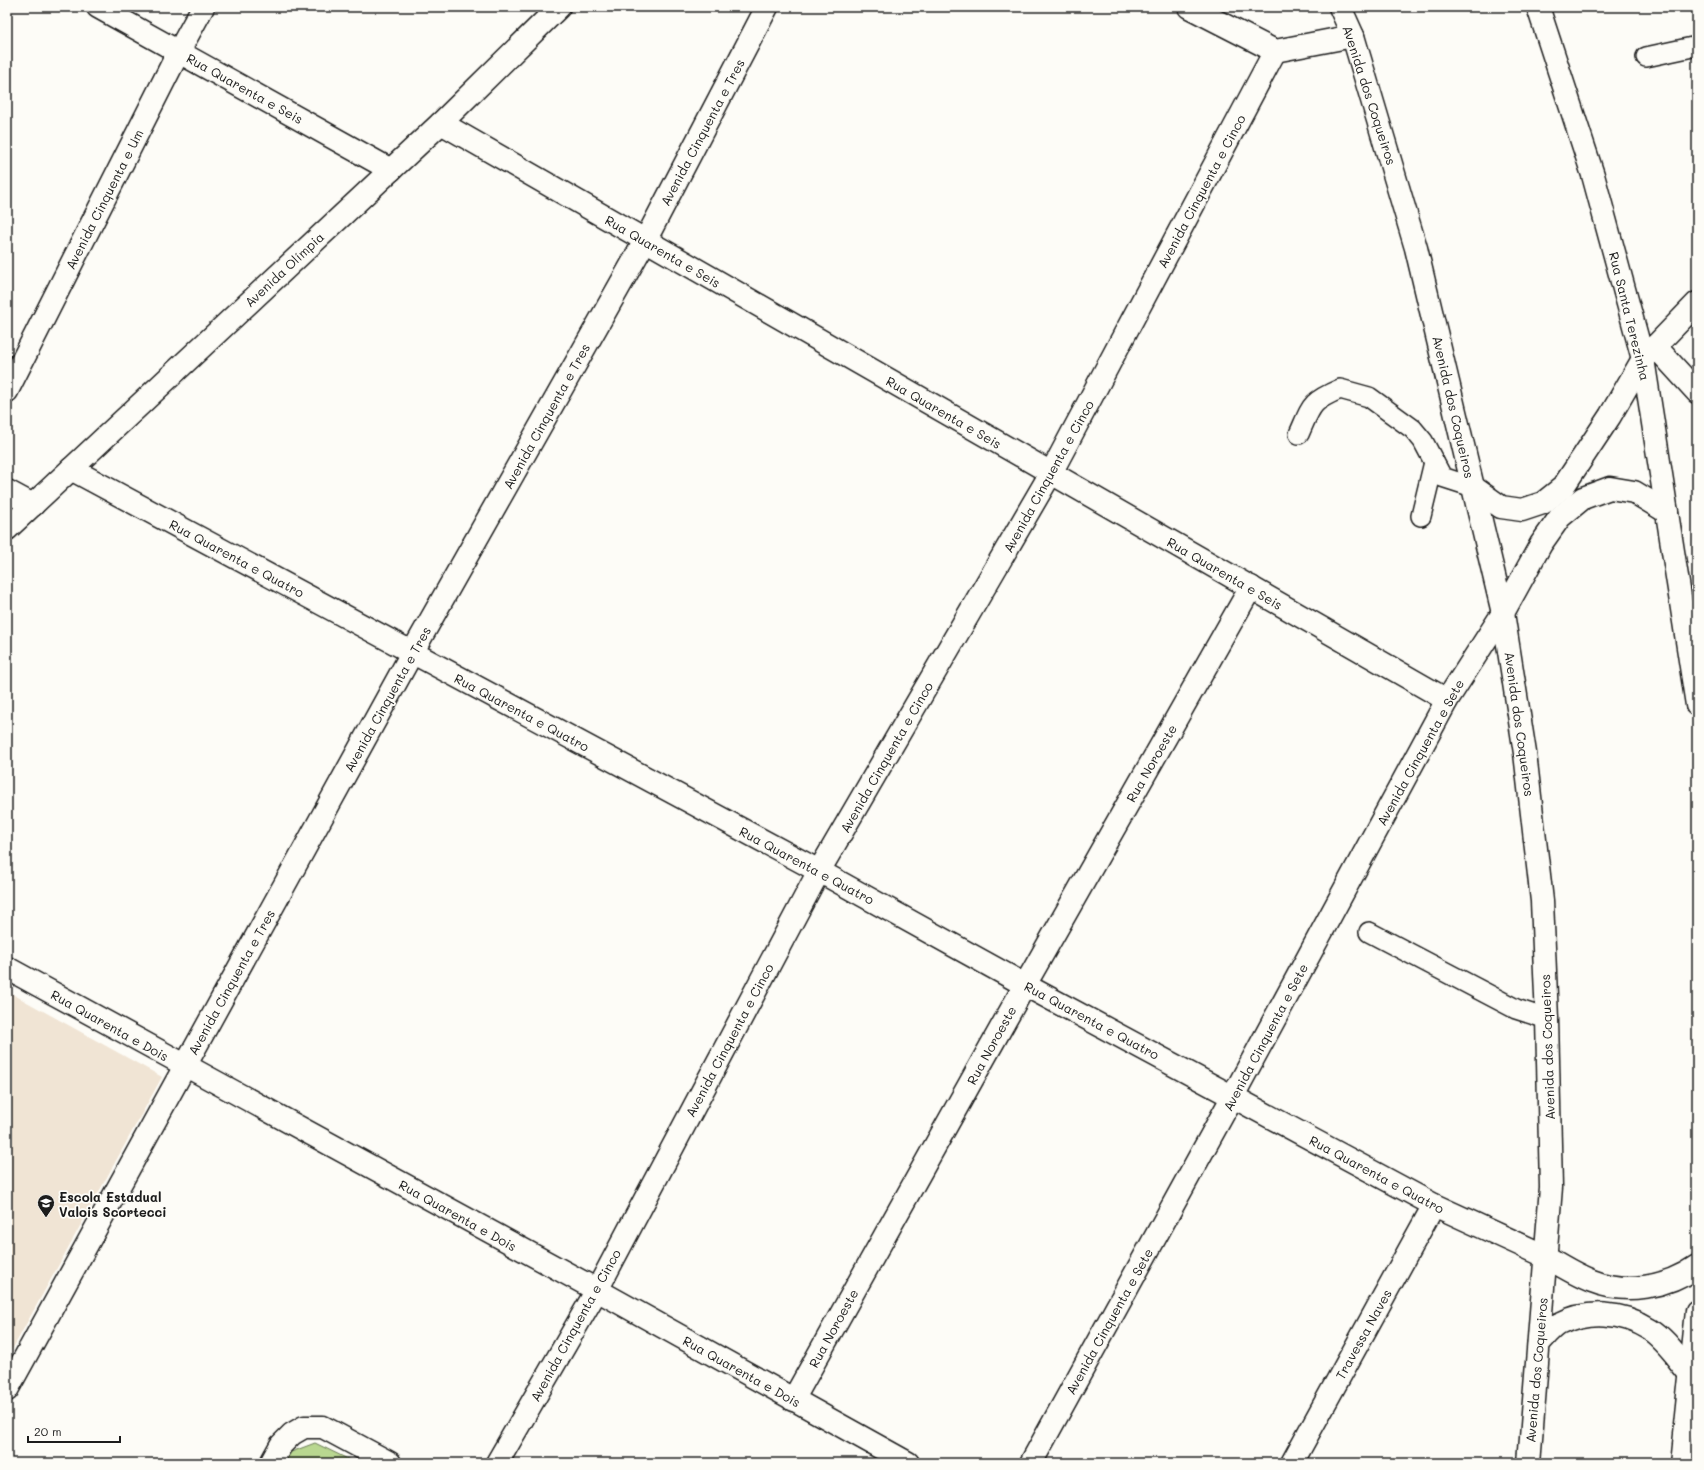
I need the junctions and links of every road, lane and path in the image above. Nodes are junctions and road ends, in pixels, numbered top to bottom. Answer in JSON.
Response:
{"nodes":[{"id":1,"x":98,"y":7,"type":"edge"},
{"id":2,"x":203,"y":7,"type":"edge"},
{"id":3,"x":559,"y":7,"type":"edge"},
{"id":4,"x":767,"y":7,"type":"edge"},
{"id":5,"x":1189,"y":7,"type":"edge"},
{"id":6,"x":1340,"y":7,"type":"edge"},
{"id":7,"x":1538,"y":7,"type":"edge"},
{"id":8,"x":1353,"y":36,"type":"junction"},
{"id":9,"x":1697,"y":46,"type":"edge"},
{"id":10,"x":178,"y":51,"type":"junction"},
{"id":11,"x":1275,"y":51,"type":"junction"},
{"id":12,"x":1646,"y":57,"type":"dead end"},
{"id":13,"x":441,"y":124,"type":"junction"},
{"id":14,"x":391,"y":170,"type":"junction"},
{"id":15,"x":645,"y":241,"type":"junction"},
{"id":16,"x":1697,"y":303,"type":"edge"},
{"id":17,"x":1649,"y":352,"type":"junction"},
{"id":18,"x":7,"y":391,"type":"edge"},
{"id":19,"x":1697,"y":392,"type":"edge"},
{"id":20,"x":1299,"y":434,"type":"dead end"},
{"id":21,"x":1434,"y":462,"type":"junction"},
{"id":22,"x":71,"y":469,"type":"junction"},
{"id":23,"x":1051,"y":473,"type":"junction"},
{"id":24,"x":1473,"y":487,"type":"junction"},
{"id":25,"x":7,"y":491,"type":"edge"},
{"id":26,"x":33,"y":505,"type":"junction"},
{"id":27,"x":1667,"y":512,"type":"junction"},
{"id":28,"x":1421,"y":516,"type":"dead end"},
{"id":29,"x":7,"y":529,"type":"edge"},
{"id":30,"x":1251,"y":587,"type":"junction"},
{"id":31,"x":1503,"y":613,"type":"junction"},
{"id":32,"x":412,"y":653,"type":"junction"},
{"id":33,"x":1447,"y":700,"type":"junction"},
{"id":34,"x":1697,"y":705,"type":"edge"},
{"id":35,"x":819,"y":871,"type":"junction"},
{"id":36,"x":1369,"y":932,"type":"dead end"},
{"id":37,"x":7,"y":968,"type":"edge"},
{"id":38,"x":1025,"y":985,"type":"junction"},
{"id":39,"x":1547,"y":1019,"type":"junction"},
{"id":40,"x":185,"y":1066,"type":"junction"},
{"id":41,"x":1233,"y":1096,"type":"junction"},
{"id":42,"x":1434,"y":1205,"type":"junction"},
{"id":43,"x":1546,"y":1256,"type":"junction"},
{"id":44,"x":1697,"y":1266,"type":"edge"},
{"id":45,"x":597,"y":1290,"type":"junction"},
{"id":46,"x":1697,"y":1311,"type":"edge"},
{"id":47,"x":1539,"y":1343,"type":"junction"},
{"id":48,"x":1690,"y":1372,"type":"junction"},
{"id":49,"x":7,"y":1390,"type":"edge"},
{"id":50,"x":793,"y":1400,"type":"junction"},
{"id":51,"x":271,"y":1463,"type":"edge"},
{"id":52,"x":390,"y":1463,"type":"edge"},
{"id":53,"x":497,"y":1463,"type":"edge"},
{"id":54,"x":908,"y":1463,"type":"edge"},
{"id":55,"x":1031,"y":1463,"type":"edge"},
{"id":56,"x":1292,"y":1463,"type":"edge"},
{"id":57,"x":1528,"y":1463,"type":"edge"},
{"id":58,"x":1681,"y":1463,"type":"edge"}],
"edges":[{"from":1,"to":10,"type":"street","name":"Rua Quarenta e Seis"},
{"from":2,"to":10,"type":"street","name":"Avenida Cinquenta e Um"},
{"from":3,"to":13,"type":"street","name":"Avenida Olímpia"},
{"from":4,"to":15,"type":"street","name":"Avenida Cinquenta e Tres"},
{"from":5,"to":11,"type":"street"},
{"from":6,"to":8,"type":"street","name":"Avenida dos Coqueiros"},
{"from":7,"to":17,"type":"street","name":"Rua Santa Terezinha"},
{"from":8,"to":11,"type":"street"},
{"from":8,"to":24,"type":"street","name":"Avenida dos Coqueiros"},
{"from":9,"to":12,"type":"lane"},
{"from":10,"to":14,"type":"street","name":"Rua Quarenta e Seis"},
{"from":10,"to":18,"type":"street","name":"Avenida Cinquenta e Um"},
{"from":11,"to":23,"type":"street","name":"Avenida Cinquenta e Cinco"},
{"from":13,"to":14,"type":"street","name":"Avenida Olímpia"},
{"from":13,"to":15,"type":"street","name":"Rua Quarenta e Seis"},
{"from":14,"to":22,"type":"street","name":"Avenida Olímpia"},
{"from":15,"to":23,"type":"street","name":"Rua Quarenta e Seis"},
{"from":15,"to":32,"type":"street","name":"Avenida Cinquenta e Tres"},
{"from":16,"to":17,"type":"street"},
{"from":17,"to":19,"type":"street"},
{"from":17,"to":24,"type":"street"},
{"from":17,"to":27,"type":"street","name":"Rua Santa Terezinha"},
{"from":20,"to":21,"type":"lane"},
{"from":21,"to":24,"type":"lane"},
{"from":21,"to":28,"type":"lane"},
{"from":22,"to":26,"type":"street","name":"Avenida Olímpia"},
{"from":22,"to":32,"type":"street","name":"Rua Quarenta e Quatro"},
{"from":23,"to":30,"type":"street","name":"Rua Quarenta e Seis"},
{"from":23,"to":35,"type":"street","name":"Avenida Cinquenta e Cinco"},
{"from":24,"to":31,"type":"street","name":"Avenida dos Coqueiros"},
{"from":25,"to":26,"type":"street"},
{"from":26,"to":29,"type":"street","name":"Avenida Olímpia"},
{"from":27,"to":31,"type":"street","name":"Avenida Cinquenta e Sete"},
{"from":27,"to":34,"type":"street","name":"Rua Santa Terezinha"},
{"from":30,"to":33,"type":"street","name":"Rua Quarenta e Seis"},
{"from":30,"to":38,"type":"street","name":"Rua Noroeste"},
{"from":31,"to":33,"type":"street","name":"Avenida Cinquenta e Sete"},
{"from":31,"to":39,"type":"street","name":"Avenida dos Coqueiros"},
{"from":32,"to":35,"type":"street","name":"Rua Quarenta e Quatro"},
{"from":32,"to":40,"type":"street","name":"Avenida Cinquenta e Tres"},
{"from":33,"to":41,"type":"street","name":"Avenida Cinquenta e Sete"},
{"from":35,"to":38,"type":"street","name":"Rua Quarenta e Quatro"},
{"from":35,"to":45,"type":"street","name":"Avenida Cinquenta e Cinco"},
{"from":36,"to":39,"type":"lane"},
{"from":37,"to":40,"type":"street","name":"Rua Quarenta e Dois"},
{"from":38,"to":41,"type":"street","name":"Rua Quarenta e Quatro"},
{"from":38,"to":50,"type":"street","name":"Rua Noroeste"},
{"from":39,"to":43,"type":"street","name":"Avenida dos Coqueiros"},
{"from":40,"to":45,"type":"street","name":"Rua Quarenta e Dois"},
{"from":40,"to":49,"type":"street","name":"Avenida Cinquenta e Tres"},
{"from":41,"to":42,"type":"street","name":"Rua Quarenta e Quatro"},
{"from":41,"to":55,"type":"street","name":"Avenida Cinquenta e Sete"},
{"from":42,"to":43,"type":"street","name":"Rua Quarenta e Quatro"},
{"from":42,"to":56,"type":"street","name":"Travessa Naves"},
{"from":43,"to":44,"type":"street","name":"Rua Quarenta e Quatro"},
{"from":43,"to":47,"type":"street","name":"Avenida dos Coqueiros"},
{"from":45,"to":50,"type":"street","name":"Rua Quarenta e Dois"},
{"from":45,"to":53,"type":"street","name":"Avenida Cinquenta e Cinco"},
{"from":46,"to":48,"type":"street"},
{"from":47,"to":48,"type":"street"},
{"from":47,"to":57,"type":"street","name":"Avenida dos Coqueiros"},
{"from":48,"to":58,"type":"street"},
{"from":50,"to":54,"type":"street","name":"Rua Quarenta e Dois"},
{"from":51,"to":52,"type":"street"}]}
